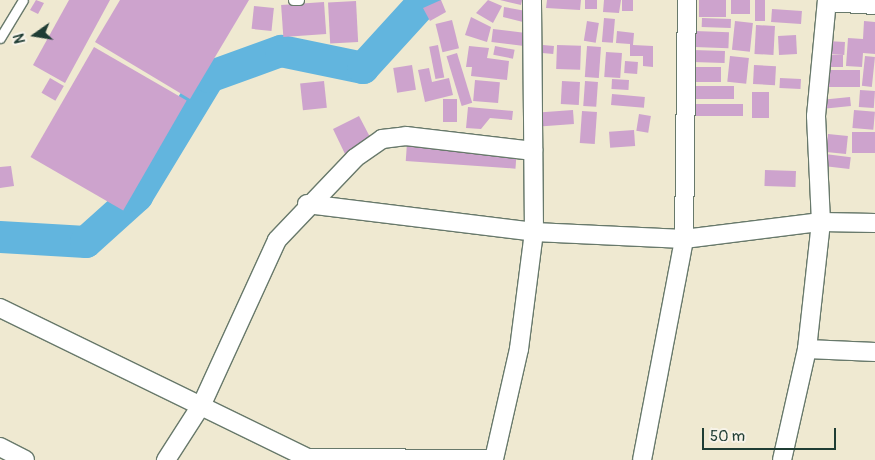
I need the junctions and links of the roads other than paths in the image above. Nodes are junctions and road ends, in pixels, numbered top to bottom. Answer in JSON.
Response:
{"nodes":[{"id":1,"x":23,"y":0,"type":"edge"},
{"id":2,"x":293,"y":0,"type":"edge"},
{"id":3,"x":299,"y":0,"type":"edge"},
{"id":4,"x":532,"y":0,"type":"edge"},
{"id":5,"x":687,"y":0,"type":"edge"},
{"id":6,"x":827,"y":1,"type":"edge"},
{"id":7,"x":875,"y":5,"type":"edge"},
{"id":8,"x":0,"y":38,"type":"edge"},
{"id":9,"x":534,"y":151,"type":"junction"},
{"id":10,"x":307,"y":204,"type":"junction"},
{"id":11,"x":821,"y":222,"type":"junction"},
{"id":12,"x":875,"y":223,"type":"edge"},
{"id":13,"x":534,"y":232,"type":"junction"},
{"id":14,"x":684,"y":238,"type":"junction"},
{"id":15,"x":0,"y":308,"type":"edge"},
{"id":16,"x":807,"y":349,"type":"junction"},
{"id":17,"x":875,"y":352,"type":"edge"},
{"id":18,"x":202,"y":404,"type":"junction"},
{"id":19,"x":0,"y":447,"type":"edge"},
{"id":20,"x":306,"y":459,"type":"edge"},
{"id":21,"x":25,"y":460,"type":"edge"},
{"id":22,"x":166,"y":460,"type":"edge"},
{"id":23,"x":494,"y":460,"type":"edge"},
{"id":24,"x":642,"y":460,"type":"edge"},
{"id":25,"x":782,"y":460,"type":"edge"}],
"edges":[{"from":1,"to":8,"type":"lane"},
{"from":2,"to":3,"type":"lane"},
{"from":4,"to":9,"type":"street"},
{"from":5,"to":14,"type":"street"},
{"from":6,"to":7,"type":"street"},
{"from":6,"to":11,"type":"street"},
{"from":9,"to":10,"type":"street"},
{"from":9,"to":13,"type":"street"},
{"from":10,"to":13,"type":"street"},
{"from":10,"to":18,"type":"street"},
{"from":11,"to":12,"type":"street"},
{"from":11,"to":14,"type":"street"},
{"from":11,"to":16,"type":"street"},
{"from":13,"to":14,"type":"street"},
{"from":13,"to":23,"type":"street"},
{"from":14,"to":24,"type":"street"},
{"from":15,"to":18,"type":"street"},
{"from":16,"to":17,"type":"street"},
{"from":16,"to":25,"type":"street"},
{"from":18,"to":20,"type":"street"},
{"from":18,"to":22,"type":"street"},
{"from":19,"to":21,"type":"street"},
{"from":20,"to":23,"type":"street"}]}
